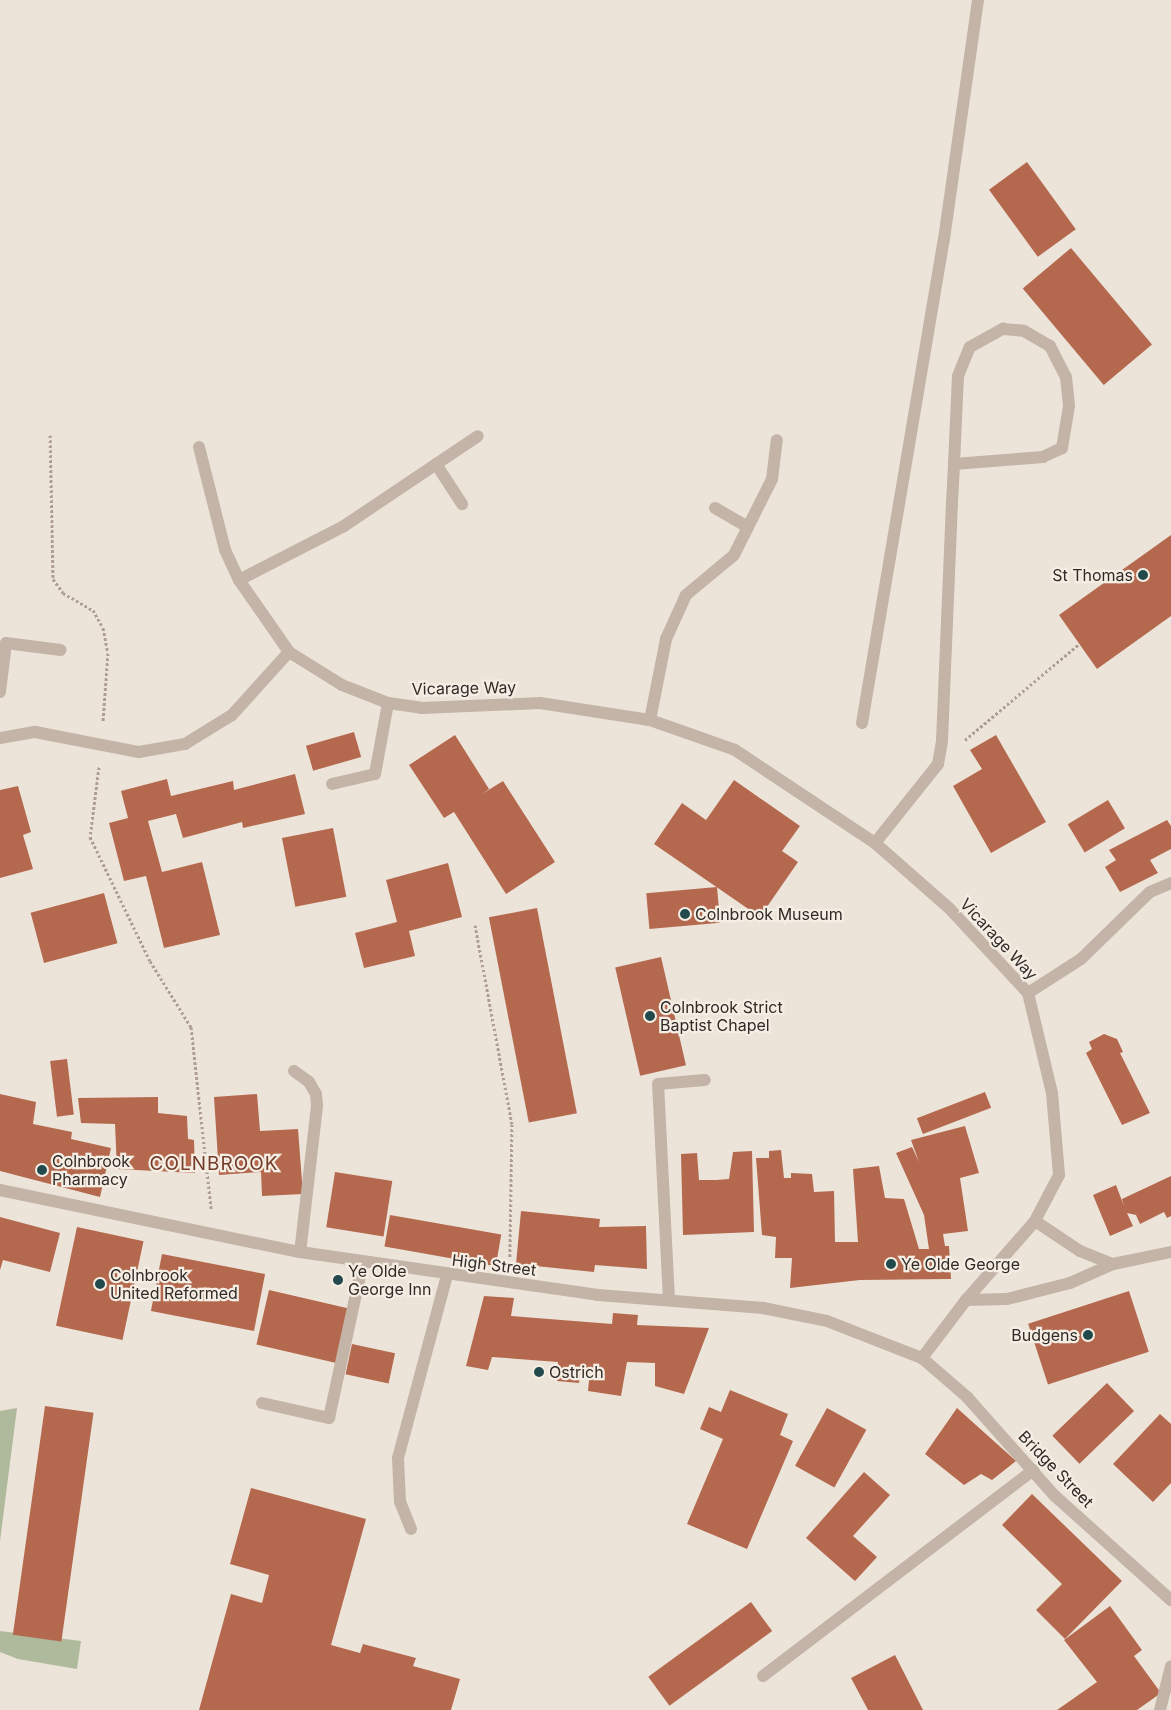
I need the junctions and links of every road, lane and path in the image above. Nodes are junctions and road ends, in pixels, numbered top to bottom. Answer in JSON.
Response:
{"nodes":[{"id":1,"x":978,"y":0,"type":"edge"},
{"id":2,"x":50,"y":435,"type":"dead end"},
{"id":3,"x":478,"y":436,"type":"dead end"},
{"id":4,"x":777,"y":440,"type":"dead end"},
{"id":5,"x":199,"y":447,"type":"dead end"},
{"id":6,"x":436,"y":464,"type":"junction"},
{"id":7,"x":954,"y":464,"type":"junction"},
{"id":8,"x":462,"y":504,"type":"dead end"},
{"id":9,"x":715,"y":508,"type":"dead end"},
{"id":10,"x":748,"y":527,"type":"junction"},
{"id":11,"x":239,"y":580,"type":"junction"},
{"id":12,"x":1079,"y":644,"type":"dead end"},
{"id":13,"x":61,"y":650,"type":"dead end"},
{"id":14,"x":289,"y":652,"type":"junction"},
{"id":15,"x":0,"y":692,"type":"edge"},
{"id":16,"x":388,"y":702,"type":"junction"},
{"id":17,"x":650,"y":720,"type":"junction"},
{"id":18,"x":862,"y":723,"type":"dead end"},
{"id":19,"x":0,"y":738,"type":"edge"},
{"id":20,"x":101,"y":745,"type":"junction"},
{"id":21,"x":938,"y":764,"type":"junction"},
{"id":22,"x":332,"y":784,"type":"dead end"},
{"id":23,"x":875,"y":843,"type":"junction"},
{"id":24,"x":1171,"y":882,"type":"edge"},
{"id":25,"x":475,"y":925,"type":"dead end"},
{"id":26,"x":1028,"y":993,"type":"junction"},
{"id":27,"x":294,"y":1071,"type":"dead end"},
{"id":28,"x":705,"y":1080,"type":"dead end"},
{"id":29,"x":0,"y":1190,"type":"edge"},
{"id":30,"x":1035,"y":1221,"type":"junction"},
{"id":31,"x":214,"y":1235,"type":"junction"},
{"id":32,"x":300,"y":1252,"type":"junction"},
{"id":33,"x":1171,"y":1252,"type":"edge"},
{"id":34,"x":363,"y":1262,"type":"junction"},
{"id":35,"x":1113,"y":1264,"type":"junction"},
{"id":36,"x":447,"y":1275,"type":"junction"},
{"id":37,"x":512,"y":1284,"type":"junction"},
{"id":38,"x":670,"y":1300,"type":"junction"},
{"id":39,"x":966,"y":1300,"type":"junction"},
{"id":40,"x":922,"y":1358,"type":"junction"},
{"id":41,"x":262,"y":1403,"type":"dead end"},
{"id":42,"x":1032,"y":1470,"type":"junction"},
{"id":43,"x":411,"y":1529,"type":"dead end"},
{"id":44,"x":1171,"y":1600,"type":"edge"},
{"id":45,"x":1171,"y":1666,"type":"edge"},
{"id":46,"x":763,"y":1676,"type":"dead end"},
{"id":47,"x":1160,"y":1710,"type":"edge"}],
"edges":[{"from":1,"to":18,"type":"street"},
{"from":2,"to":20,"type":"path"},
{"from":3,"to":6,"type":"street"},
{"from":4,"to":10,"type":"street"},
{"from":5,"to":11,"type":"street","name":"Vicarage Way"},
{"from":6,"to":8,"type":"street"},
{"from":6,"to":11,"type":"street"},
{"from":7,"to":7,"type":"street"},
{"from":7,"to":21,"type":"street"},
{"from":9,"to":10,"type":"street"},
{"from":10,"to":17,"type":"street"},
{"from":11,"to":14,"type":"street","name":"Vicarage Way"},
{"from":12,"to":21,"type":"path"},
{"from":13,"to":15,"type":"street"},
{"from":14,"to":16,"type":"street","name":"Vicarage Way"},
{"from":14,"to":20,"type":"street"},
{"from":16,"to":17,"type":"street","name":"Vicarage Way"},
{"from":16,"to":22,"type":"street"},
{"from":17,"to":23,"type":"street","name":"Vicarage Way"},
{"from":19,"to":20,"type":"street"},
{"from":20,"to":31,"type":"path"},
{"from":21,"to":23,"type":"street"},
{"from":23,"to":26,"type":"street","name":"Vicarage Way"},
{"from":24,"to":26,"type":"street"},
{"from":25,"to":37,"type":"path"},
{"from":26,"to":30,"type":"street","name":"Vicarage Way"},
{"from":27,"to":32,"type":"street"},
{"from":28,"to":38,"type":"street"},
{"from":29,"to":31,"type":"street","name":"High Street"},
{"from":30,"to":35,"type":"street"},
{"from":30,"to":39,"type":"street","name":"Vicarage Way"},
{"from":31,"to":32,"type":"street","name":"High Street"},
{"from":32,"to":34,"type":"street","name":"High Street"},
{"from":33,"to":35,"type":"street"},
{"from":34,"to":36,"type":"street","name":"High Street"},
{"from":34,"to":41,"type":"street"},
{"from":35,"to":39,"type":"street"},
{"from":36,"to":37,"type":"street","name":"High Street"},
{"from":36,"to":43,"type":"street"},
{"from":37,"to":38,"type":"street","name":"High Street"},
{"from":38,"to":40,"type":"street","name":"High Street"},
{"from":39,"to":40,"type":"street","name":"Vicarage Way"},
{"from":40,"to":42,"type":"street","name":"Bridge Street"},
{"from":42,"to":44,"type":"street","name":"Bridge Street"},
{"from":42,"to":46,"type":"street"},
{"from":45,"to":47,"type":"street"}]}
